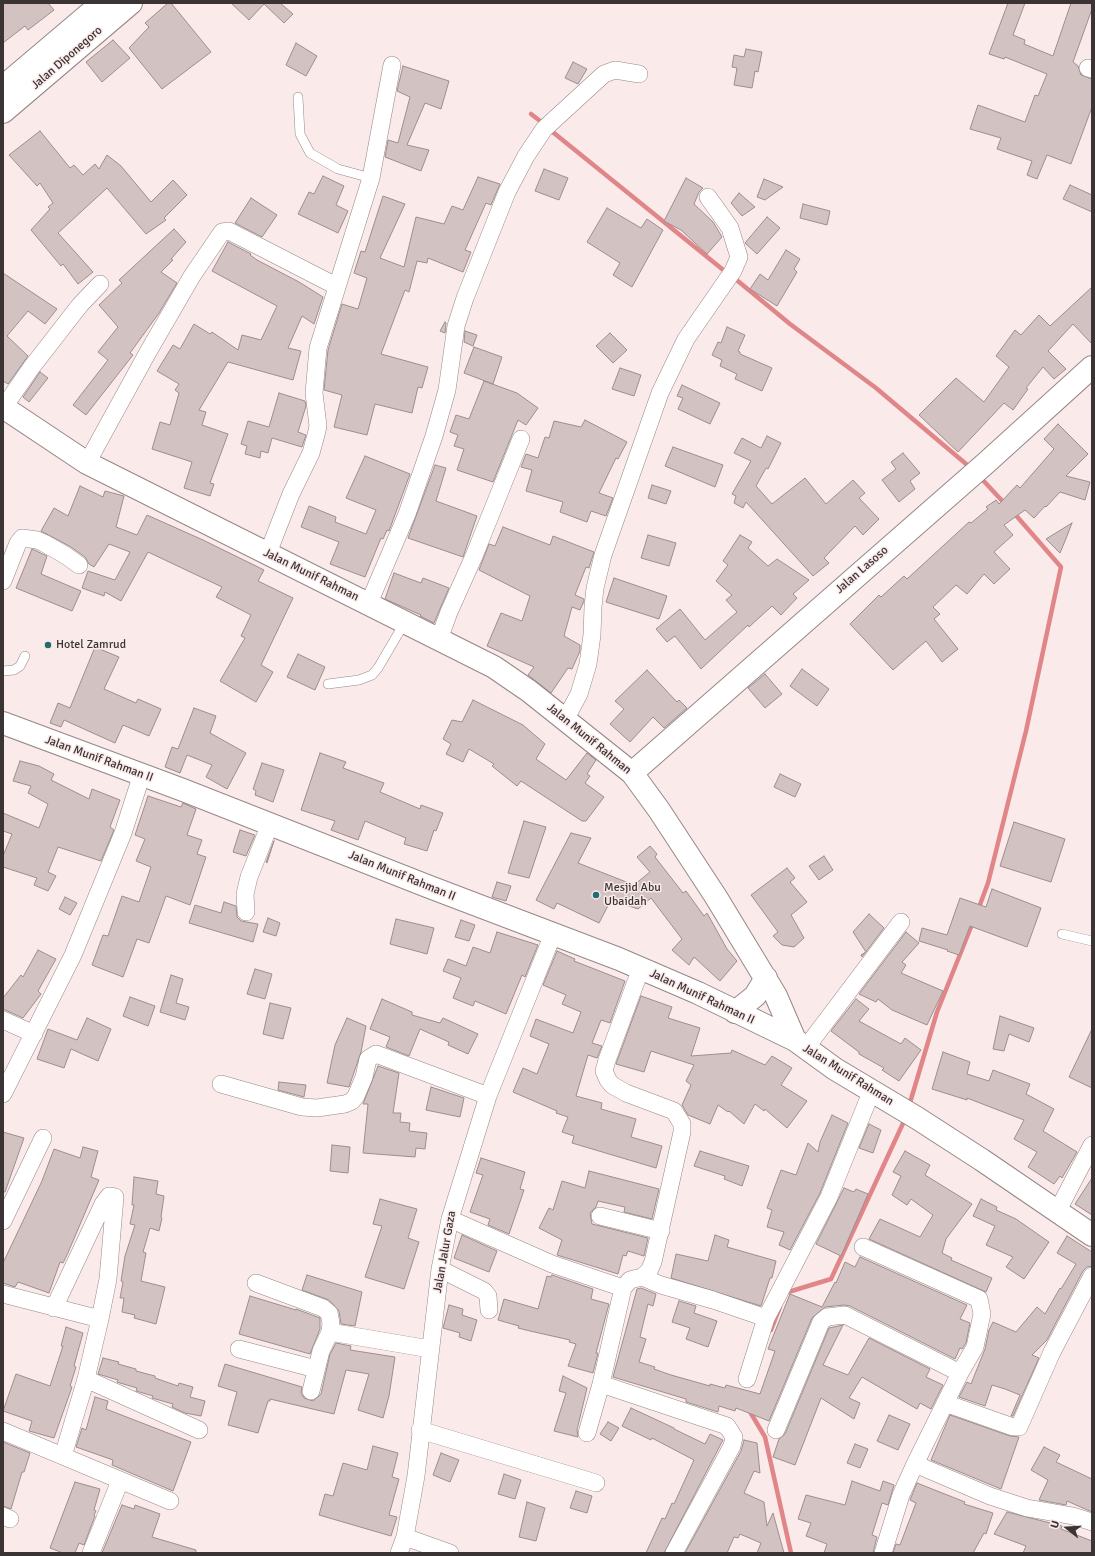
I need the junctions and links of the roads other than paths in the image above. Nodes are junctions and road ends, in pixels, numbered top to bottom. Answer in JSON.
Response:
{"nodes":[{"id":1,"x":102,"y":3,"type":"edge"},
{"id":2,"x":131,"y":3,"type":"edge"},
{"id":3,"x":392,"y":65,"type":"dead end"},
{"id":4,"x":639,"y":74,"type":"dead end"},
{"id":5,"x":3,"y":88,"type":"edge"},
{"id":6,"x":298,"y":97,"type":"dead end"},
{"id":7,"x":3,"y":112,"type":"edge"},
{"id":8,"x":371,"y":178,"type":"junction"},
{"id":9,"x":708,"y":197,"type":"dead end"},
{"id":10,"x":100,"y":284,"type":"dead end"},
{"id":11,"x":336,"y":286,"type":"junction"},
{"id":12,"x":1092,"y":367,"type":"edge"},
{"id":13,"x":3,"y":407,"type":"edge"},
{"id":14,"x":521,"y":439,"type":"dead end"},
{"id":15,"x":87,"y":464,"type":"junction"},
{"id":16,"x":268,"y":553,"type":"junction"},
{"id":17,"x":79,"y":566,"type":"dead end"},
{"id":18,"x":3,"y":581,"type":"edge"},
{"id":19,"x":369,"y":603,"type":"junction"},
{"id":20,"x":405,"y":622,"type":"junction"},
{"id":21,"x":439,"y":639,"type":"junction"},
{"id":22,"x":25,"y":656,"type":"dead end"},
{"id":23,"x":3,"y":671,"type":"edge"},
{"id":24,"x":328,"y":684,"type":"dead end"},
{"id":25,"x":565,"y":720,"type":"junction"},
{"id":26,"x":3,"y":723,"type":"edge"},
{"id":27,"x":632,"y":772,"type":"junction"},
{"id":28,"x":142,"y":774,"type":"junction"},
{"id":29,"x":270,"y":824,"type":"junction"},
{"id":30,"x":246,"y":912,"type":"dead end"},
{"id":31,"x":900,"y":922,"type":"dead end"},
{"id":32,"x":553,"y":934,"type":"junction"},
{"id":33,"x":1062,"y":934,"type":"dead end"},
{"id":34,"x":1092,"y":941,"type":"edge"},
{"id":35,"x":641,"y":968,"type":"junction"},
{"id":36,"x":766,"y":978,"type":"junction"},
{"id":37,"x":735,"y":1012,"type":"junction"},
{"id":38,"x":3,"y":1020,"type":"edge"},
{"id":39,"x":34,"y":1034,"type":"junction"},
{"id":40,"x":800,"y":1045,"type":"junction"},
{"id":41,"x":221,"y":1084,"type":"dead end"},
{"id":42,"x":872,"y":1090,"type":"junction"},
{"id":43,"x":3,"y":1094,"type":"edge"},
{"id":44,"x":488,"y":1096,"type":"junction"},
{"id":45,"x":43,"y":1138,"type":"dead end"},
{"id":46,"x":1092,"y":1145,"type":"edge"},
{"id":47,"x":1057,"y":1212,"type":"junction"},
{"id":48,"x":600,"y":1216,"type":"dead end"},
{"id":49,"x":450,"y":1219,"type":"junction"},
{"id":50,"x":3,"y":1221,"type":"edge"},
{"id":51,"x":661,"y":1231,"type":"junction"},
{"id":52,"x":1092,"y":1235,"type":"edge"},
{"id":53,"x":863,"y":1247,"type":"dead end"},
{"id":54,"x":440,"y":1269,"type":"junction"},
{"id":55,"x":1092,"y":1276,"type":"edge"},
{"id":56,"x":642,"y":1277,"type":"junction"},
{"id":57,"x":256,"y":1283,"type":"dead end"},
{"id":58,"x":623,"y":1288,"type":"junction"},
{"id":59,"x":3,"y":1294,"type":"edge"},
{"id":60,"x":54,"y":1308,"type":"junction"},
{"id":61,"x":489,"y":1310,"type":"dead end"},
{"id":62,"x":766,"y":1318,"type":"junction"},
{"id":63,"x":100,"y":1319,"type":"junction"},
{"id":64,"x":330,"y":1332,"type":"junction"},
{"id":65,"x":239,"y":1349,"type":"dead end"},
{"id":66,"x":430,"y":1349,"type":"junction"},
{"id":67,"x":316,"y":1369,"type":"junction"},
{"id":68,"x":960,"y":1373,"type":"junction"},
{"id":69,"x":747,"y":1378,"type":"dead end"},
{"id":70,"x":86,"y":1379,"type":"junction"},
{"id":71,"x":601,"y":1384,"type":"junction"},
{"id":72,"x":311,"y":1391,"type":"dead end"},
{"id":73,"x":945,"y":1403,"type":"junction"},
{"id":74,"x":3,"y":1430,"type":"edge"},
{"id":75,"x":199,"y":1430,"type":"dead end"},
{"id":76,"x":420,"y":1430,"type":"junction"},
{"id":77,"x":776,"y":1430,"type":"dead end"},
{"id":78,"x":587,"y":1433,"type":"dead end"},
{"id":79,"x":62,"y":1456,"type":"junction"},
{"id":80,"x":915,"y":1464,"type":"junction"},
{"id":81,"x":120,"y":1481,"type":"junction"},
{"id":82,"x":596,"y":1483,"type":"dead end"},
{"id":83,"x":170,"y":1501,"type":"dead end"},
{"id":84,"x":1092,"y":1522,"type":"edge"},
{"id":85,"x":405,"y":1537,"type":"junction"},
{"id":86,"x":91,"y":1553,"type":"edge"},
{"id":87,"x":399,"y":1553,"type":"edge"},
{"id":88,"x":450,"y":1553,"type":"edge"},
{"id":89,"x":674,"y":1553,"type":"edge"},
{"id":90,"x":883,"y":1553,"type":"edge"}],
"edges":[{"from":1,"to":5,"type":"main road","name":"Jalan Diponegoro"},
{"from":2,"to":7,"type":"main road","name":"Jalan Diponegoro"},
{"from":3,"to":8,"type":"street"},
{"from":4,"to":19,"type":"street"},
{"from":6,"to":8,"type":"lane"},
{"from":8,"to":11,"type":"street"},
{"from":9,"to":25,"type":"street"},
{"from":10,"to":13,"type":"street"},
{"from":11,"to":15,"type":"street"},
{"from":11,"to":16,"type":"street"},
{"from":12,"to":27,"type":"main road","name":"Jalan Lasoso"},
{"from":13,"to":15,"type":"main road","name":"Jalan Munif Rahman"},
{"from":14,"to":21,"type":"street"},
{"from":15,"to":16,"type":"main road","name":"Jalan Munif Rahman"},
{"from":16,"to":19,"type":"main road","name":"Jalan Munif Rahman"},
{"from":17,"to":18,"type":"street"},
{"from":19,"to":20,"type":"main road","name":"Jalan Munif Rahman"},
{"from":20,"to":21,"type":"main road","name":"Jalan Munif Rahman"},
{"from":20,"to":24,"type":"lane"},
{"from":21,"to":25,"type":"main road","name":"Jalan Munif Rahman"},
{"from":22,"to":23,"type":"lane"},
{"from":25,"to":27,"type":"main road","name":"Jalan Munif Rahman"},
{"from":26,"to":28,"type":"main road","name":"Jalan Munif Rahman II"},
{"from":27,"to":36,"type":"main road","name":"Jalan Munif Rahman"},
{"from":28,"to":29,"type":"main road","name":"Jalan Munif Rahman II"},
{"from":28,"to":39,"type":"street"},
{"from":29,"to":30,"type":"street"},
{"from":29,"to":32,"type":"main road","name":"Jalan Munif Rahman II"},
{"from":31,"to":40,"type":"street"},
{"from":32,"to":35,"type":"main road","name":"Jalan Munif Rahman II"},
{"from":32,"to":44,"type":"street","name":"Jalan Jalur Gaza"},
{"from":33,"to":34,"type":"lane"},
{"from":35,"to":37,"type":"main road","name":"Jalan Munif Rahman II"},
{"from":35,"to":51,"type":"street"},
{"from":36,"to":37,"type":"main road"},
{"from":36,"to":40,"type":"main road","name":"Jalan Munif Rahman"},
{"from":37,"to":40,"type":"main road","name":"Jalan Munif Rahman II"},
{"from":38,"to":39,"type":"street"},
{"from":39,"to":43,"type":"street"},
{"from":40,"to":42,"type":"main road","name":"Jalan Munif Rahman"},
{"from":41,"to":44,"type":"street"},
{"from":42,"to":47,"type":"main road","name":"Jalan Munif Rahman"},
{"from":42,"to":62,"type":"street"},
{"from":44,"to":49,"type":"street","name":"Jalan Jalur Gaza"},
{"from":45,"to":50,"type":"street"},
{"from":46,"to":47,"type":"street"},
{"from":47,"to":52,"type":"main road","name":"Jalan Munif Rahman"},
{"from":48,"to":51,"type":"street"},
{"from":49,"to":54,"type":"street","name":"Jalan Jalur Gaza"},
{"from":49,"to":58,"type":"street"},
{"from":51,"to":56,"type":"street"},
{"from":53,"to":68,"type":"street"},
{"from":54,"to":61,"type":"street"},
{"from":54,"to":66,"type":"street","name":"Jalan Jalur Gaza"},
{"from":55,"to":73,"type":"street"},
{"from":56,"to":58,"type":"street"},
{"from":56,"to":62,"type":"street"},
{"from":57,"to":64,"type":"street"},
{"from":58,"to":71,"type":"street"},
{"from":59,"to":60,"type":"street"},
{"from":60,"to":63,"type":"street"},
{"from":60,"to":63,"type":"street"},
{"from":62,"to":69,"type":"street"},
{"from":63,"to":70,"type":"street"},
{"from":64,"to":66,"type":"street"},
{"from":64,"to":67,"type":"street"},
{"from":65,"to":67,"type":"street"},
{"from":66,"to":76,"type":"street","name":"Jalan Jalur Gaza"},
{"from":67,"to":72,"type":"street"},
{"from":68,"to":73,"type":"street"},
{"from":68,"to":77,"type":"street"},
{"from":70,"to":75,"type":"street"},
{"from":70,"to":79,"type":"street"},
{"from":71,"to":78,"type":"street"},
{"from":71,"to":89,"type":"street"},
{"from":73,"to":80,"type":"street"},
{"from":74,"to":79,"type":"street"},
{"from":76,"to":82,"type":"street"},
{"from":76,"to":85,"type":"street","name":"Jalan Jalur Gaza"},
{"from":79,"to":81,"type":"street"},
{"from":80,"to":84,"type":"street"},
{"from":80,"to":90,"type":"street"},
{"from":81,"to":83,"type":"street"},
{"from":81,"to":86,"type":"street"},
{"from":85,"to":87,"type":"street","name":"Jalan Jalur Gaza"},
{"from":85,"to":88,"type":"street"}]}
